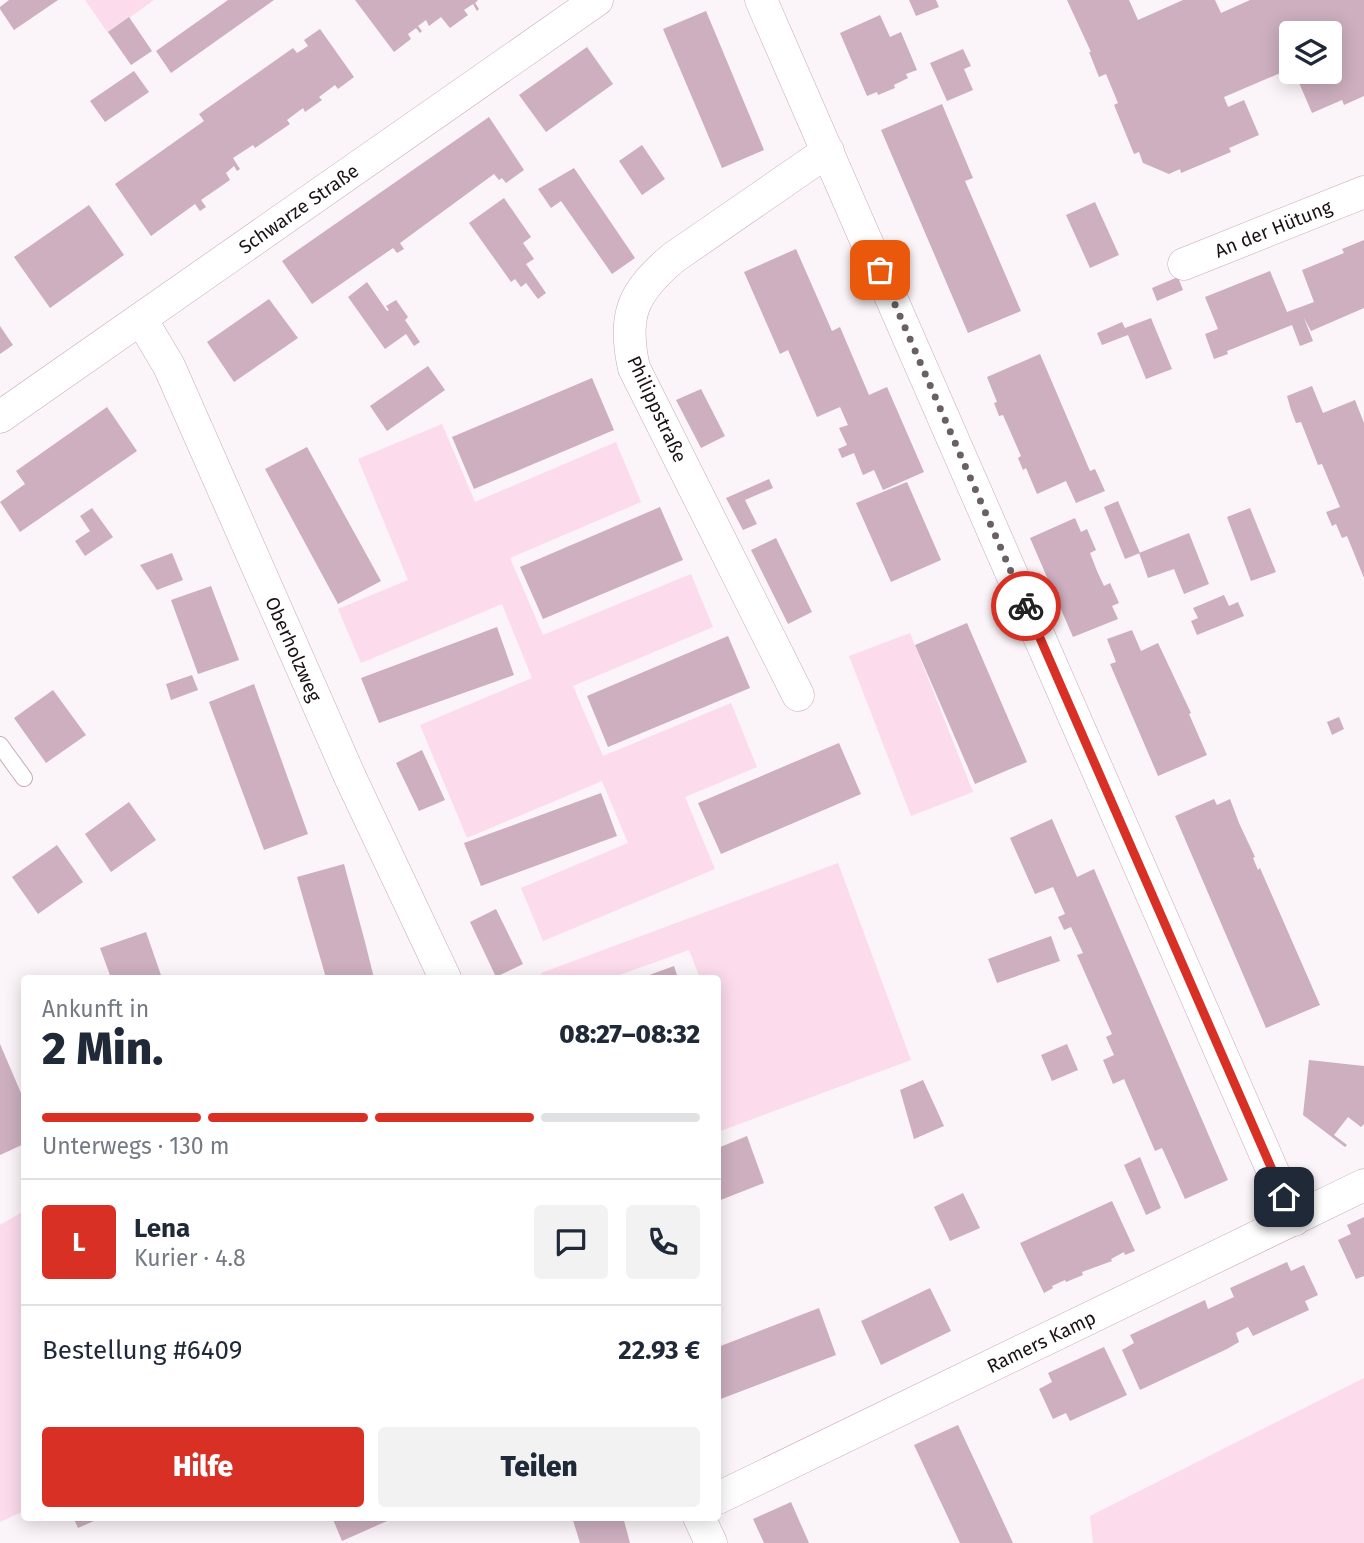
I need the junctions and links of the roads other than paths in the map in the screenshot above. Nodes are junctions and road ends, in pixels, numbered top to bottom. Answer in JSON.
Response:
{"nodes":[{"id":1,"x":597,"y":0,"type":"edge"},
{"id":2,"x":761,"y":0,"type":"edge"},
{"id":3,"x":828,"y":151,"type":"junction"},
{"id":4,"x":1364,"y":192,"type":"edge"},
{"id":5,"x":1184,"y":264,"type":"dead end"},
{"id":6,"x":141,"y":319,"type":"junction"},
{"id":7,"x":0,"y":417,"type":"edge"},
{"id":8,"x":798,"y":695,"type":"dead end"},
{"id":9,"x":0,"y":745,"type":"edge"},
{"id":10,"x":24,"y":778,"type":"dead end"},
{"id":11,"x":444,"y":975,"type":"edge"},
{"id":12,"x":1364,"y":1185,"type":"edge"},
{"id":13,"x":1294,"y":1220,"type":"junction"},
{"id":14,"x":721,"y":1497,"type":"edge"},
{"id":15,"x":701,"y":1521,"type":"edge"},
{"id":16,"x":711,"y":1543,"type":"edge"}],
"edges":[{"from":1,"to":6,"type":"street","name":"Schwarze Straße"},
{"from":2,"to":3,"type":"street"},
{"from":3,"to":8,"type":"street","name":"Philippstraße"},
{"from":3,"to":13,"type":"street"},
{"from":4,"to":5,"type":"street","name":"An der Hütung"},
{"from":6,"to":7,"type":"street","name":"Schwarze Straße"},
{"from":6,"to":11,"type":"street","name":"Oberholzweg"},
{"from":9,"to":10,"type":"lane"},
{"from":12,"to":13,"type":"street","name":"Ramers Kamp"},
{"from":13,"to":14,"type":"street","name":"Ramers Kamp"},
{"from":15,"to":16,"type":"street"}]}
